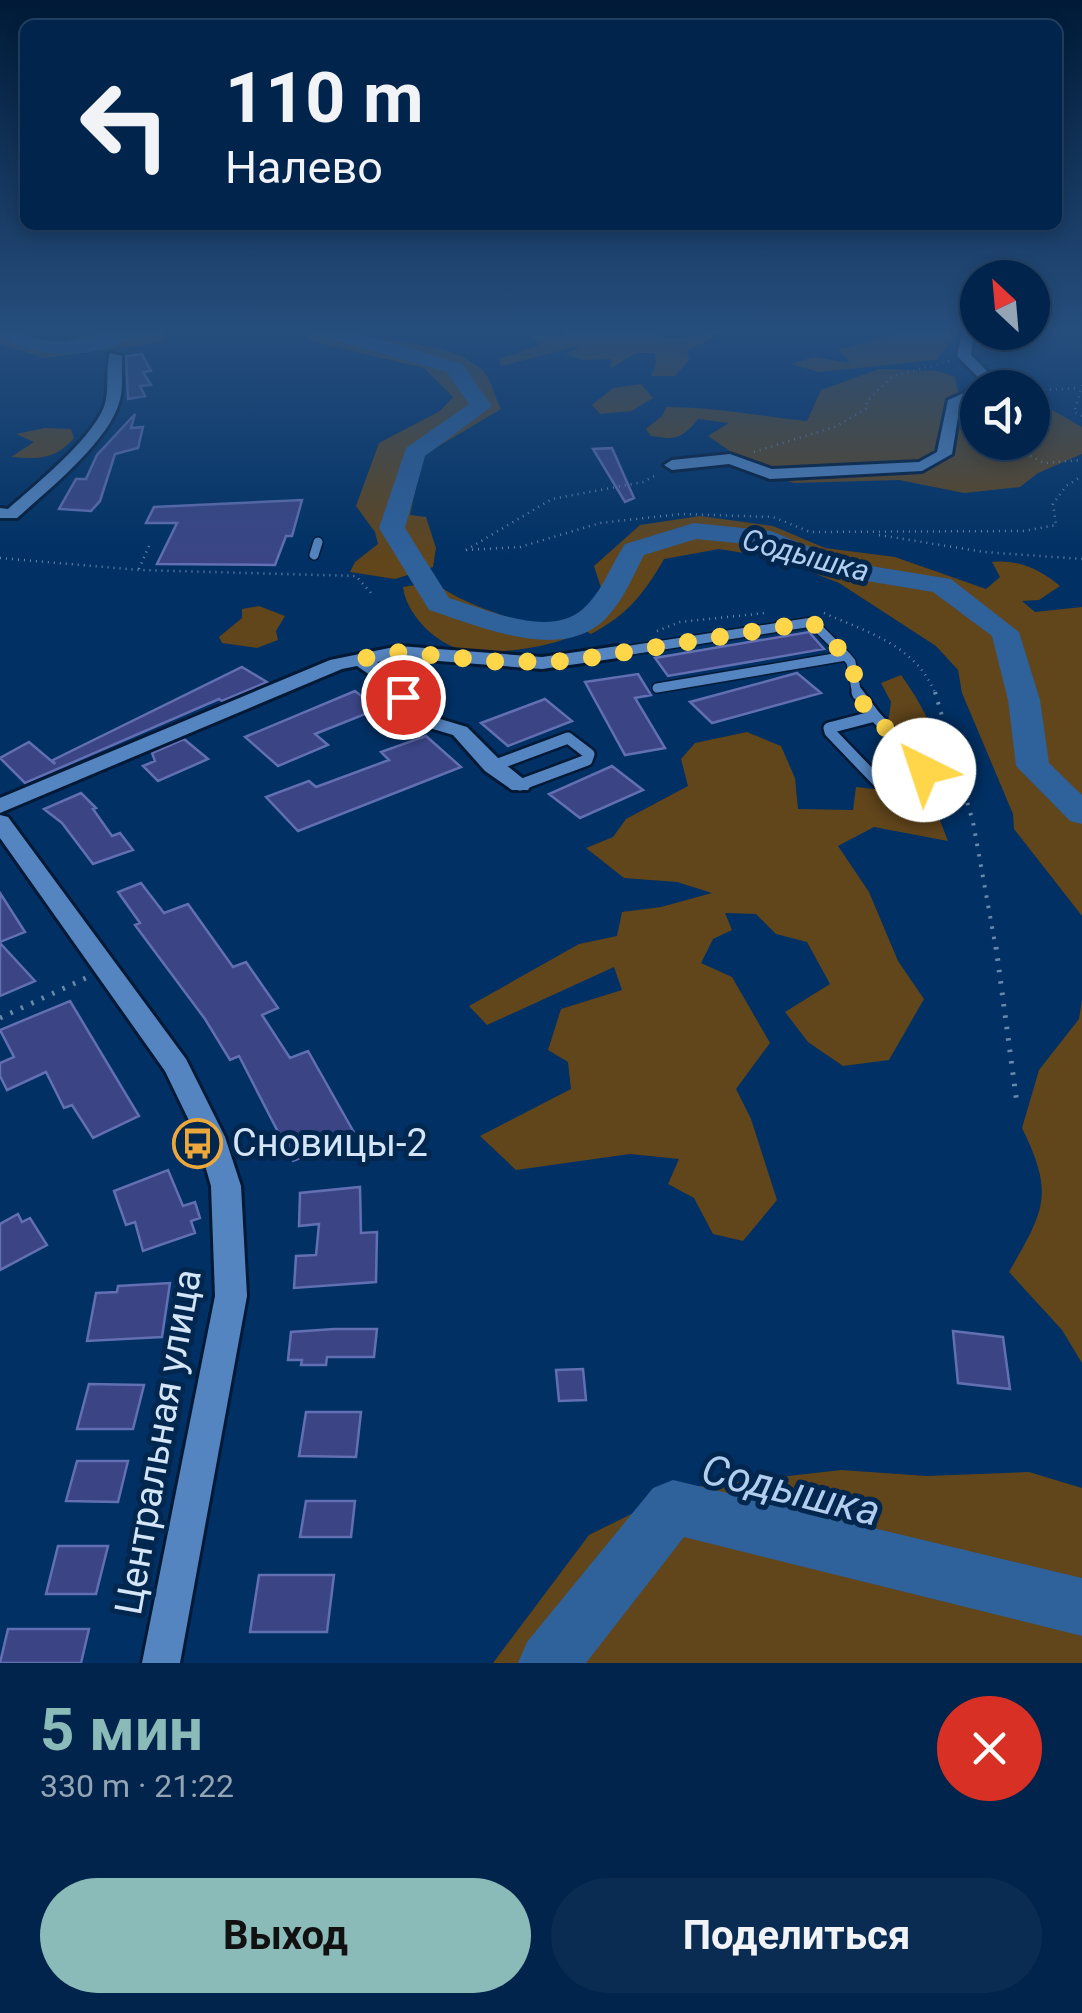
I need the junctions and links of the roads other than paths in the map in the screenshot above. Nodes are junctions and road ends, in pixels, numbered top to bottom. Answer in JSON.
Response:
{"nodes":[{"id":1,"x":112,"y":406,"type":"edge"},
{"id":2,"x":953,"y":406,"type":"edge"},
{"id":3,"x":672,"y":465,"type":"road end"},
{"id":4,"x":6,"y":514,"type":"edge"},
{"id":5,"x":318,"y":542,"type":"dead end"},
{"id":6,"x":314,"y":555,"type":"dead end"},
{"id":7,"x":618,"y":652,"type":"joint"},
{"id":8,"x":846,"y":656,"type":"junction"},
{"id":9,"x":360,"y":659,"type":"junction"},
{"id":10,"x":658,"y":688,"type":"dead end"},
{"id":11,"x":874,"y":716,"type":"junction"},
{"id":12,"x":493,"y":766,"type":"junction"},
{"id":13,"x":520,"y":785,"type":"joint"},
{"id":14,"x":0,"y":806,"type":"edge"},
{"id":15,"x":0,"y":822,"type":"edge"},
{"id":16,"x":160,"y":1663,"type":"edge"}],
"edges":[{"from":1,"to":4,"type":"street"},
{"from":2,"to":3,"type":"street"},
{"from":5,"to":6,"type":"lane"},
{"from":7,"to":8,"type":"lane"},
{"from":7,"to":9,"type":"street"},
{"from":8,"to":10,"type":"lane"},
{"from":8,"to":11,"type":"lane"},
{"from":9,"to":12,"type":"street"},
{"from":9,"to":14,"type":"street"},
{"from":11,"to":11,"type":"lane"},
{"from":12,"to":13,"type":"street"},
{"from":12,"to":13,"type":"lane"},
{"from":15,"to":16,"type":"street","name":"Центральная улица"}]}
